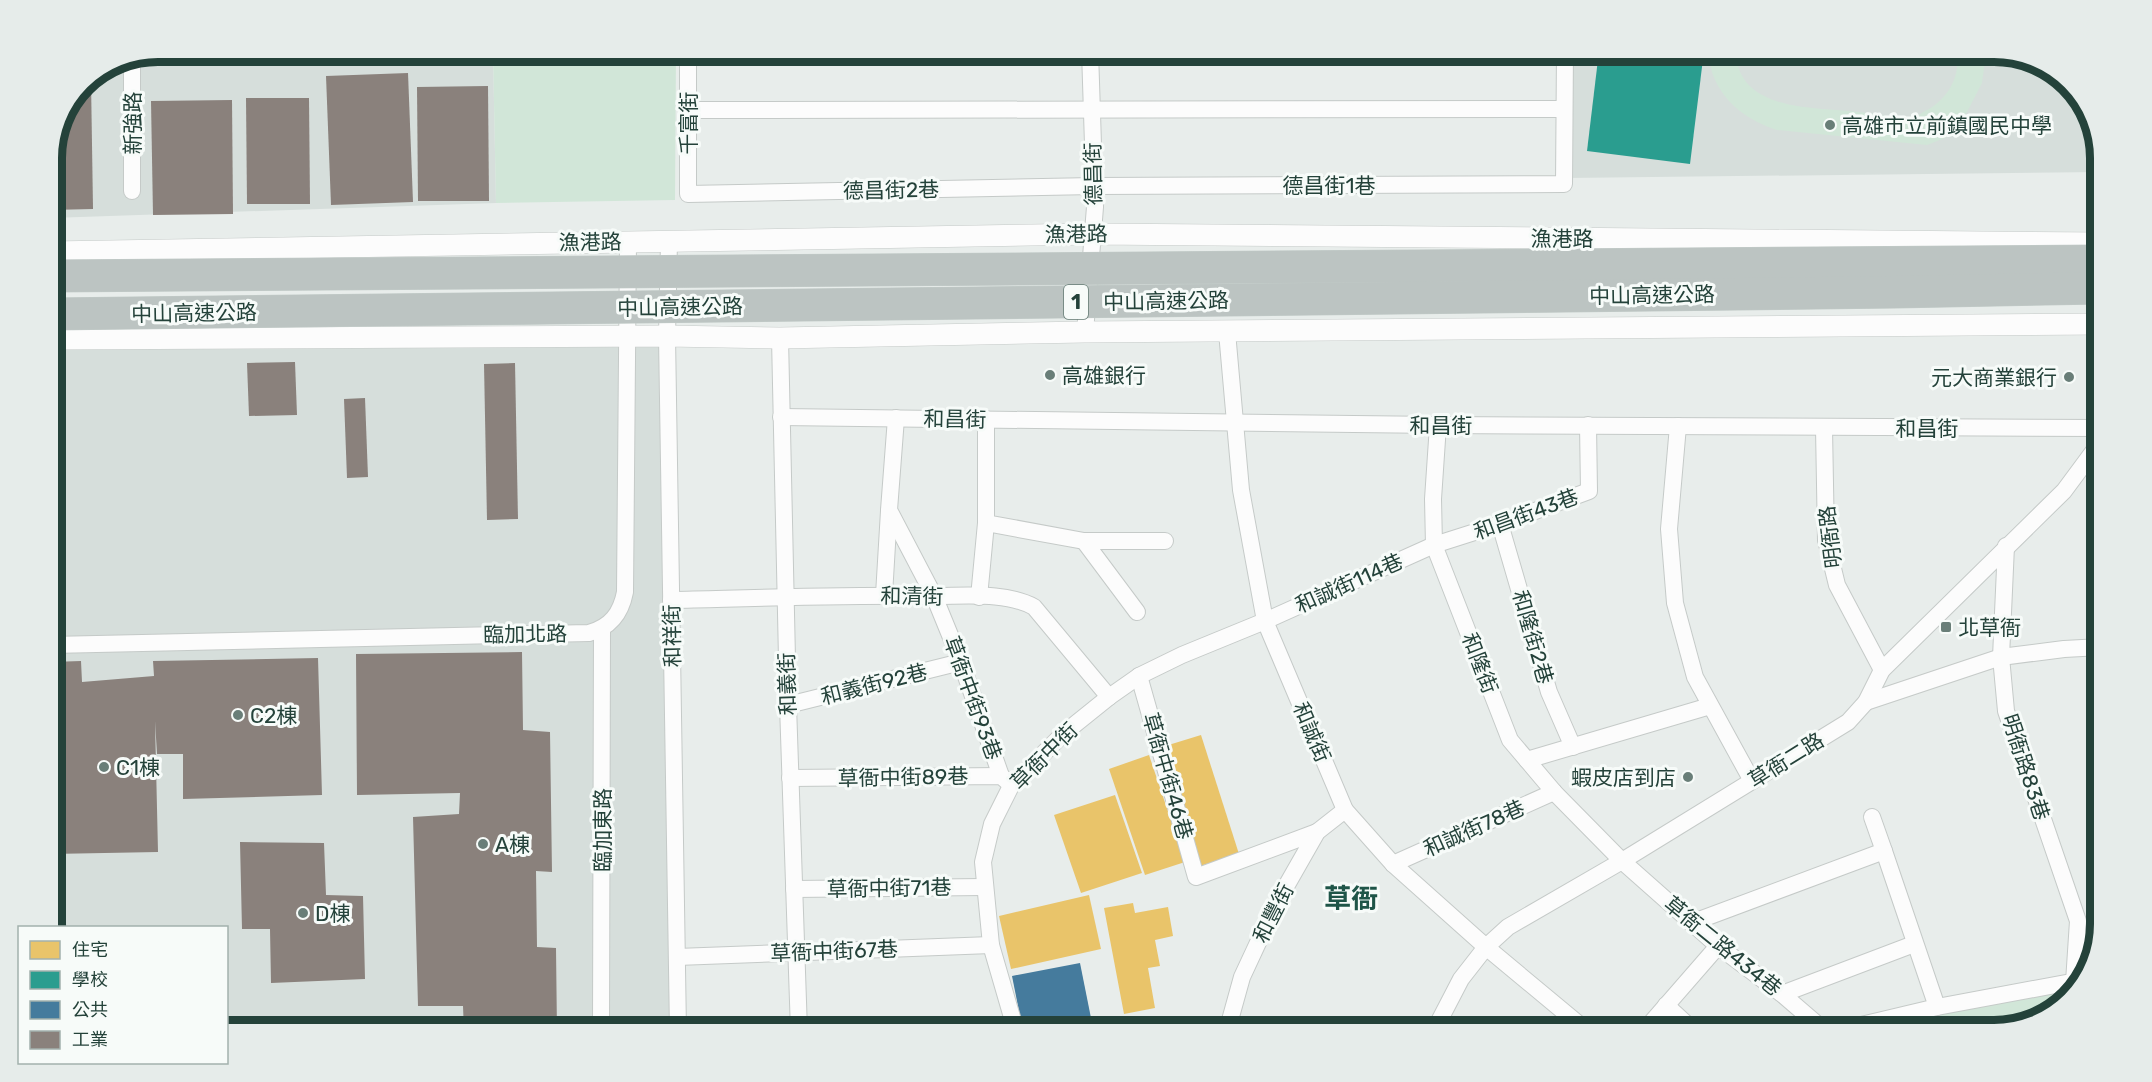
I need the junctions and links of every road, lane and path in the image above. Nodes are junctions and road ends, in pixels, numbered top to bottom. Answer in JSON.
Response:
{"nodes":[{"id":1,"x":688,"y":62,"type":"edge"},
{"id":2,"x":1090,"y":62,"type":"edge"},
{"id":3,"x":1564,"y":62,"type":"edge"},
{"id":4,"x":132,"y":65,"type":"edge"},
{"id":5,"x":1564,"y":109,"type":"junction"},
{"id":6,"x":688,"y":110,"type":"junction"},
{"id":7,"x":1092,"y":110,"type":"junction"},
{"id":8,"x":1094,"y":186,"type":"junction"},
{"id":9,"x":132,"y":191,"type":"dead end"},
{"id":10,"x":688,"y":194,"type":"joint"},
{"id":11,"x":1094,"y":234,"type":"junction"},
{"id":12,"x":669,"y":241,"type":"junction"},
{"id":13,"x":628,"y":242,"type":"junction"},
{"id":14,"x":2090,"y":243,"type":"edge"},
{"id":15,"x":62,"y":252,"type":"edge"},
{"id":16,"x":2090,"y":261,"type":"edge"},
{"id":17,"x":62,"y":276,"type":"edge"},
{"id":18,"x":2090,"y":288,"type":"edge"},
{"id":19,"x":62,"y":314,"type":"edge"},
{"id":20,"x":2090,"y":324,"type":"edge"},
{"id":21,"x":1085,"y":332,"type":"junction"},
{"id":22,"x":1227,"y":332,"type":"junction"},
{"id":23,"x":667,"y":336,"type":"junction"},
{"id":24,"x":628,"y":337,"type":"junction"},
{"id":25,"x":780,"y":338,"type":"junction"},
{"id":26,"x":62,"y":339,"type":"edge"},
{"id":27,"x":781,"y":417,"type":"junction"},
{"id":28,"x":896,"y":418,"type":"junction"},
{"id":29,"x":986,"y":419,"type":"junction"},
{"id":30,"x":1235,"y":422,"type":"junction"},
{"id":31,"x":1438,"y":425,"type":"junction"},
{"id":32,"x":1588,"y":425,"type":"junction"},
{"id":33,"x":1678,"y":426,"type":"junction"},
{"id":34,"x":1824,"y":428,"type":"junction"},
{"id":35,"x":2090,"y":428,"type":"edge"},
{"id":36,"x":2090,"y":456,"type":"edge"},
{"id":37,"x":889,"y":510,"type":"junction"},
{"id":38,"x":986,"y":523,"type":"junction"},
{"id":39,"x":1500,"y":525,"type":"junction"},
{"id":40,"x":1084,"y":541,"type":"junction"},
{"id":41,"x":1165,"y":541,"type":"dead end"},
{"id":42,"x":1434,"y":545,"type":"junction"},
{"id":43,"x":2006,"y":546,"type":"junction"},
{"id":44,"x":884,"y":595,"type":"junction"},
{"id":45,"x":934,"y":596,"type":"junction"},
{"id":46,"x":785,"y":597,"type":"junction"},
{"id":47,"x":979,"y":597,"type":"junction"},
{"id":48,"x":671,"y":600,"type":"junction"},
{"id":49,"x":1137,"y":612,"type":"dead end"},
{"id":50,"x":1265,"y":621,"type":"junction"},
{"id":51,"x":602,"y":629,"type":"junction"},
{"id":52,"x":62,"y":645,"type":"edge"},
{"id":53,"x":2090,"y":648,"type":"edge"},
{"id":54,"x":2001,"y":657,"type":"junction"},
{"id":55,"x":961,"y":662,"type":"junction"},
{"id":56,"x":1882,"y":670,"type":"junction"},
{"id":57,"x":1139,"y":675,"type":"junction"},
{"id":58,"x":1109,"y":697,"type":"junction"},
{"id":59,"x":1866,"y":702,"type":"junction"},
{"id":60,"x":788,"y":705,"type":"junction"},
{"id":61,"x":1710,"y":706,"type":"junction"},
{"id":62,"x":1573,"y":747,"type":"junction"},
{"id":63,"x":1527,"y":760,"type":"junction"},
{"id":64,"x":790,"y":778,"type":"junction"},
{"id":65,"x":1006,"y":781,"type":"junction"},
{"id":66,"x":1752,"y":781,"type":"junction"},
{"id":67,"x":1554,"y":792,"type":"junction"},
{"id":68,"x":1345,"y":810,"type":"junction"},
{"id":69,"x":1872,"y":817,"type":"dead end"},
{"id":70,"x":1317,"y":832,"type":"junction"},
{"id":71,"x":1884,"y":852,"type":"junction"},
{"id":72,"x":1622,"y":861,"type":"junction"},
{"id":73,"x":1393,"y":864,"type":"junction"},
{"id":74,"x":984,"y":887,"type":"junction"},
{"id":75,"x":794,"y":890,"type":"junction"},
{"id":76,"x":1691,"y":923,"type":"junction"},
{"id":77,"x":1914,"y":944,"type":"junction"},
{"id":78,"x":991,"y":945,"type":"junction"},
{"id":79,"x":1718,"y":946,"type":"junction"},
{"id":80,"x":1486,"y":947,"type":"junction"},
{"id":81,"x":796,"y":953,"type":"junction"},
{"id":82,"x":677,"y":957,"type":"junction"},
{"id":83,"x":2078,"y":972,"type":"edge"},
{"id":84,"x":2072,"y":982,"type":"edge"},
{"id":85,"x":1782,"y":994,"type":"junction"},
{"id":86,"x":1666,"y":1005,"type":"junction"},
{"id":87,"x":1937,"y":1007,"type":"junction"},
{"id":88,"x":601,"y":1020,"type":"edge"},
{"id":89,"x":678,"y":1020,"type":"edge"},
{"id":90,"x":799,"y":1020,"type":"edge"},
{"id":91,"x":1013,"y":1020,"type":"edge"},
{"id":92,"x":1230,"y":1020,"type":"edge"},
{"id":93,"x":1440,"y":1020,"type":"edge"},
{"id":94,"x":1574,"y":1020,"type":"edge"},
{"id":95,"x":1653,"y":1020,"type":"edge"},
{"id":96,"x":1682,"y":1020,"type":"edge"},
{"id":97,"x":1812,"y":1020,"type":"edge"},
{"id":98,"x":1882,"y":1020,"type":"edge"}],
"edges":[{"from":1,"to":6,"type":"street","name":"千富街"},
{"from":2,"to":7,"type":"street","name":"德昌街"},
{"from":3,"to":5,"type":"street"},
{"from":4,"to":9,"type":"street","name":"新強路"},
{"from":5,"to":7,"type":"street"},
{"from":5,"to":8,"type":"street","name":"德昌街1巷"},
{"from":6,"to":7,"type":"street"},
{"from":6,"to":10,"type":"street","name":"千富街"},
{"from":7,"to":8,"type":"street","name":"德昌街"},
{"from":8,"to":10,"type":"street","name":"德昌街2巷"},
{"from":8,"to":11,"type":"street","name":"德昌街"},
{"from":11,"to":12,"type":"street","name":"漁港路"},
{"from":11,"to":14,"type":"street","name":"漁港路"},
{"from":11,"to":21,"type":"street","name":"德昌街"},
{"from":12,"to":13,"type":"street","name":"漁港路"},
{"from":12,"to":23,"type":"street","name":"和祥街"},
{"from":13,"to":15,"type":"street","name":"漁港路"},
{"from":13,"to":24,"type":"street"},
{"from":16,"to":17,"type":"highway","name":"中山高速公路","number":"1","bridge":true},
{"from":18,"to":19,"type":"highway","name":"中山高速公路","number":"1","bridge":true},
{"from":20,"to":22,"type":"street"},
{"from":21,"to":22,"type":"street"},
{"from":21,"to":25,"type":"street"},
{"from":22,"to":30,"type":"street","name":"和誠街"},
{"from":23,"to":24,"type":"street"},
{"from":23,"to":25,"type":"street"},
{"from":23,"to":48,"type":"street","name":"和祥街"},
{"from":24,"to":26,"type":"street"},
{"from":24,"to":51,"type":"street"},
{"from":25,"to":27,"type":"street","name":"和義街"},
{"from":27,"to":28,"type":"street","name":"和昌街"},
{"from":27,"to":46,"type":"street","name":"和義街"},
{"from":28,"to":29,"type":"street","name":"和昌街"},
{"from":28,"to":37,"type":"street"},
{"from":29,"to":30,"type":"street","name":"和昌街"},
{"from":29,"to":38,"type":"street"},
{"from":30,"to":31,"type":"street","name":"和昌街"},
{"from":30,"to":50,"type":"street","name":"和誠街"},
{"from":31,"to":32,"type":"street","name":"和昌街"},
{"from":31,"to":42,"type":"street","name":"和隆街"},
{"from":32,"to":33,"type":"street","name":"和昌街"},
{"from":32,"to":39,"type":"street","name":"和昌街43巷"},
{"from":33,"to":34,"type":"street","name":"和昌街"},
{"from":33,"to":61,"type":"street"},
{"from":34,"to":35,"type":"street","name":"和昌街"},
{"from":34,"to":56,"type":"street","name":"明衙路"},
{"from":36,"to":43,"type":"street","name":"草衙二路"},
{"from":37,"to":44,"type":"street"},
{"from":37,"to":45,"type":"street","name":"草衙中街93巷"},
{"from":38,"to":40,"type":"street"},
{"from":38,"to":47,"type":"street"},
{"from":39,"to":42,"type":"street","name":"和昌街43巷"},
{"from":39,"to":62,"type":"street","name":"和隆街2巷"},
{"from":40,"to":41,"type":"street"},
{"from":40,"to":49,"type":"street"},
{"from":42,"to":50,"type":"street","name":"和誠街114巷"},
{"from":42,"to":63,"type":"street","name":"和隆街"},
{"from":43,"to":54,"type":"street","name":"明衙路83巷"},
{"from":43,"to":56,"type":"street","name":"草衙二路"},
{"from":44,"to":45,"type":"street","name":"和清街"},
{"from":44,"to":46,"type":"street","name":"和清街"},
{"from":45,"to":47,"type":"street","name":"和清街"},
{"from":45,"to":55,"type":"street","name":"草衙中街93巷"},
{"from":46,"to":48,"type":"street","name":"和清街"},
{"from":46,"to":60,"type":"street","name":"和義街"},
{"from":47,"to":58,"type":"street","name":"和清街"},
{"from":48,"to":82,"type":"street","name":"和祥街"},
{"from":50,"to":57,"type":"street","name":"草衙中街"},
{"from":50,"to":68,"type":"street","name":"和誠街"},
{"from":51,"to":52,"type":"street","name":"臨加北路"},
{"from":51,"to":88,"type":"street","name":"臨加東路"},
{"from":53,"to":54,"type":"street"},
{"from":54,"to":59,"type":"street"},
{"from":54,"to":83,"type":"street","name":"明衙路83巷"},
{"from":55,"to":60,"type":"street","name":"和義街92巷"},
{"from":55,"to":65,"type":"street","name":"草衙中街93巷"},
{"from":56,"to":59,"type":"street","name":"草衙二路"},
{"from":57,"to":58,"type":"street","name":"草衙中街"},
{"from":57,"to":70,"type":"street","name":"草衙中街46巷"},
{"from":58,"to":65,"type":"street","name":"草衙中街"},
{"from":59,"to":66,"type":"street","name":"草衙二路"},
{"from":60,"to":64,"type":"street","name":"和義街"},
{"from":61,"to":62,"type":"street"},
{"from":61,"to":66,"type":"street"},
{"from":62,"to":63,"type":"street"},
{"from":63,"to":67,"type":"street","name":"和隆街"},
{"from":64,"to":65,"type":"street","name":"草衙中街89巷"},
{"from":64,"to":75,"type":"street","name":"和義街"},
{"from":65,"to":74,"type":"street","name":"草衙中街"},
{"from":66,"to":72,"type":"street","name":"草衙二路"},
{"from":67,"to":72,"type":"street","name":"和隆街"},
{"from":67,"to":73,"type":"street","name":"和誠街78巷"},
{"from":68,"to":70,"type":"street","name":"和豐街"},
{"from":68,"to":73,"type":"street","name":"和誠街"},
{"from":69,"to":71,"type":"street"},
{"from":70,"to":92,"type":"street","name":"和豐街"},
{"from":71,"to":76,"type":"street"},
{"from":71,"to":77,"type":"street"},
{"from":72,"to":76,"type":"street","name":"草衙二路434巷"},
{"from":72,"to":80,"type":"street","name":"草衙二路"},
{"from":73,"to":80,"type":"street","name":"和誠街"},
{"from":74,"to":75,"type":"street","name":"草衙中街71巷"},
{"from":74,"to":78,"type":"street","name":"草衙中街"},
{"from":75,"to":81,"type":"street","name":"和義街"},
{"from":76,"to":79,"type":"street","name":"草衙二路434巷"},
{"from":77,"to":85,"type":"street"},
{"from":77,"to":87,"type":"street"},
{"from":78,"to":81,"type":"street","name":"草衙中街67巷"},
{"from":78,"to":91,"type":"street","name":"草衙中街"},
{"from":79,"to":85,"type":"street","name":"草衙二路434巷"},
{"from":79,"to":86,"type":"street"},
{"from":80,"to":93,"type":"street","name":"草衙二路"},
{"from":80,"to":94,"type":"street","name":"和誠街"},
{"from":81,"to":82,"type":"street","name":"草衙中街67巷"},
{"from":81,"to":90,"type":"street","name":"和義街"},
{"from":82,"to":89,"type":"street","name":"和祥街"},
{"from":84,"to":87,"type":"street"},
{"from":85,"to":97,"type":"street","name":"草衙二路434巷"},
{"from":86,"to":95,"type":"street"},
{"from":86,"to":96,"type":"street"},
{"from":87,"to":98,"type":"street"}]}
